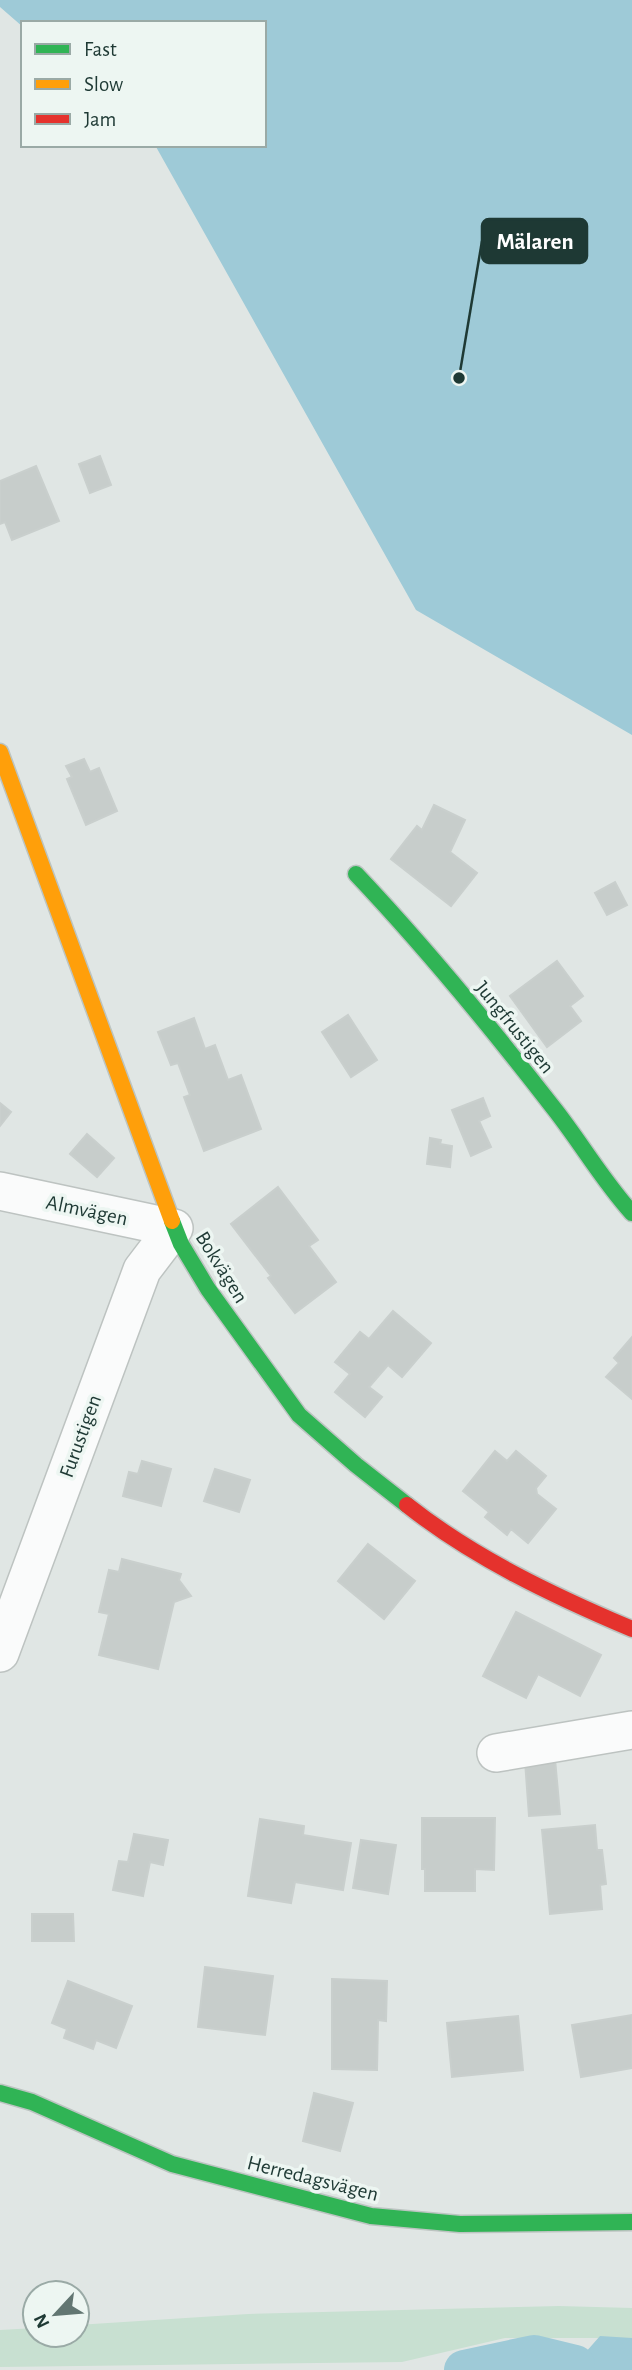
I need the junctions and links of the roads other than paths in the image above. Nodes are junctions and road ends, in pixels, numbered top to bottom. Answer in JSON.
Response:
{"nodes":[{"id":1,"x":0,"y":752,"type":"edge"},
{"id":2,"x":356,"y":874,"type":"dead end"},
{"id":3,"x":0,"y":1191,"type":"edge"},
{"id":4,"x":632,"y":1213,"type":"edge"},
{"id":5,"x":174,"y":1228,"type":"junction"},
{"id":6,"x":632,"y":1629,"type":"edge"},
{"id":7,"x":0,"y":1653,"type":"edge"},
{"id":8,"x":632,"y":1730,"type":"edge"},
{"id":9,"x":496,"y":1753,"type":"dead end"},
{"id":10,"x":0,"y":2093,"type":"edge"},
{"id":11,"x":632,"y":2222,"type":"edge"}],
"edges":[{"from":1,"to":5,"type":"street","name":"Bokvägen"},
{"from":2,"to":4,"type":"street","name":"Jungfrustigen"},
{"from":3,"to":5,"type":"street","name":"Almvägen"},
{"from":5,"to":6,"type":"street","name":"Bokvägen"},
{"from":5,"to":7,"type":"street","name":"Furustigen"},
{"from":8,"to":9,"type":"street"},
{"from":10,"to":11,"type":"street","name":"Herredagsvägen"}]}
